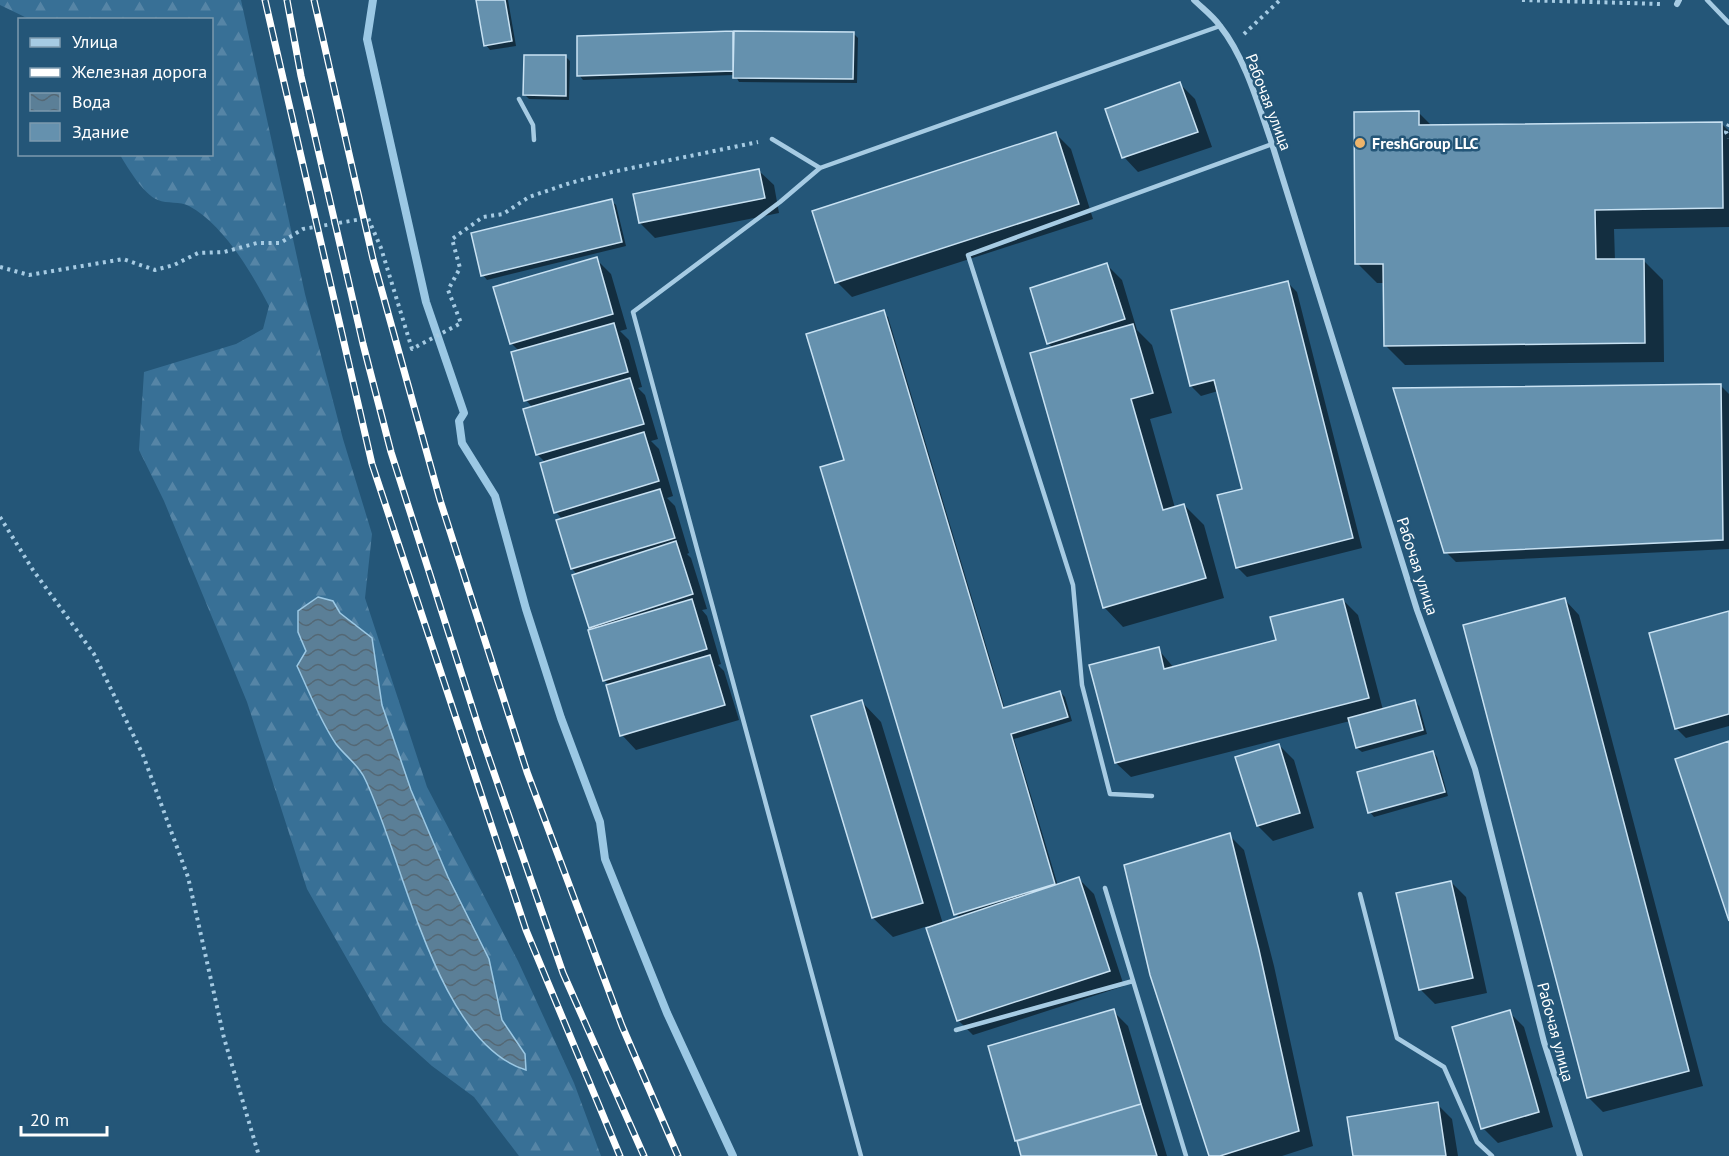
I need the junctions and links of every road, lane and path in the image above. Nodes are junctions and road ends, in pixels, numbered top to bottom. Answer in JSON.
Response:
{"nodes":[{"id":1,"x":1194,"y":0,"type":"edge"},
{"id":2,"x":1280,"y":0,"type":"edge"},
{"id":3,"x":1522,"y":0,"type":"edge"},
{"id":4,"x":1707,"y":0,"type":"edge"},
{"id":5,"x":1678,"y":2,"type":"edge"},
{"id":6,"x":1729,"y":23,"type":"edge"},
{"id":7,"x":1220,"y":26,"type":"junction"},
{"id":8,"x":1233,"y":49,"type":"junction"},
{"id":9,"x":519,"y":99,"type":"dead end"},
{"id":10,"x":1728,"y":124,"type":"edge"},
{"id":11,"x":1729,"y":138,"type":"edge"},
{"id":12,"x":772,"y":139,"type":"joint"},
{"id":13,"x":534,"y":140,"type":"dead end"},
{"id":14,"x":1272,"y":144,"type":"junction"},
{"id":15,"x":820,"y":168,"type":"junction"},
{"id":16,"x":0,"y":267,"type":"edge"},
{"id":17,"x":0,"y":517,"type":"edge"},
{"id":18,"x":1152,"y":796,"type":"dead end"},
{"id":19,"x":1105,"y":888,"type":"dead end"},
{"id":20,"x":1360,"y":894,"type":"dead end"},
{"id":21,"x":1133,"y":981,"type":"junction"},
{"id":22,"x":956,"y":1030,"type":"dead end"},
{"id":23,"x":259,"y":1156,"type":"edge"},
{"id":24,"x":861,"y":1156,"type":"edge"},
{"id":25,"x":1186,"y":1156,"type":"edge"},
{"id":26,"x":1492,"y":1156,"type":"edge"},
{"id":27,"x":1580,"y":1156,"type":"edge"}],
"edges":[{"from":1,"to":7,"type":"street","name":"Рабочая улица"},
{"from":2,"to":8,"type":"path"},
{"from":3,"to":5,"type":"path"},
{"from":4,"to":6,"type":"lane"},
{"from":7,"to":8,"type":"street","name":"Рабочая улица"},
{"from":7,"to":15,"type":"lane"},
{"from":8,"to":14,"type":"street","name":"Рабочая улица"},
{"from":9,"to":13,"type":"lane"},
{"from":10,"to":11,"type":"path"},
{"from":12,"to":15,"type":"lane"},
{"from":12,"to":16,"type":"path"},
{"from":14,"to":18,"type":"lane"},
{"from":14,"to":27,"type":"street","name":"Рабочая улица"},
{"from":15,"to":24,"type":"lane"},
{"from":17,"to":23,"type":"path"},
{"from":19,"to":21,"type":"lane"},
{"from":20,"to":26,"type":"lane"},
{"from":21,"to":22,"type":"lane"},
{"from":21,"to":25,"type":"lane"}]}
